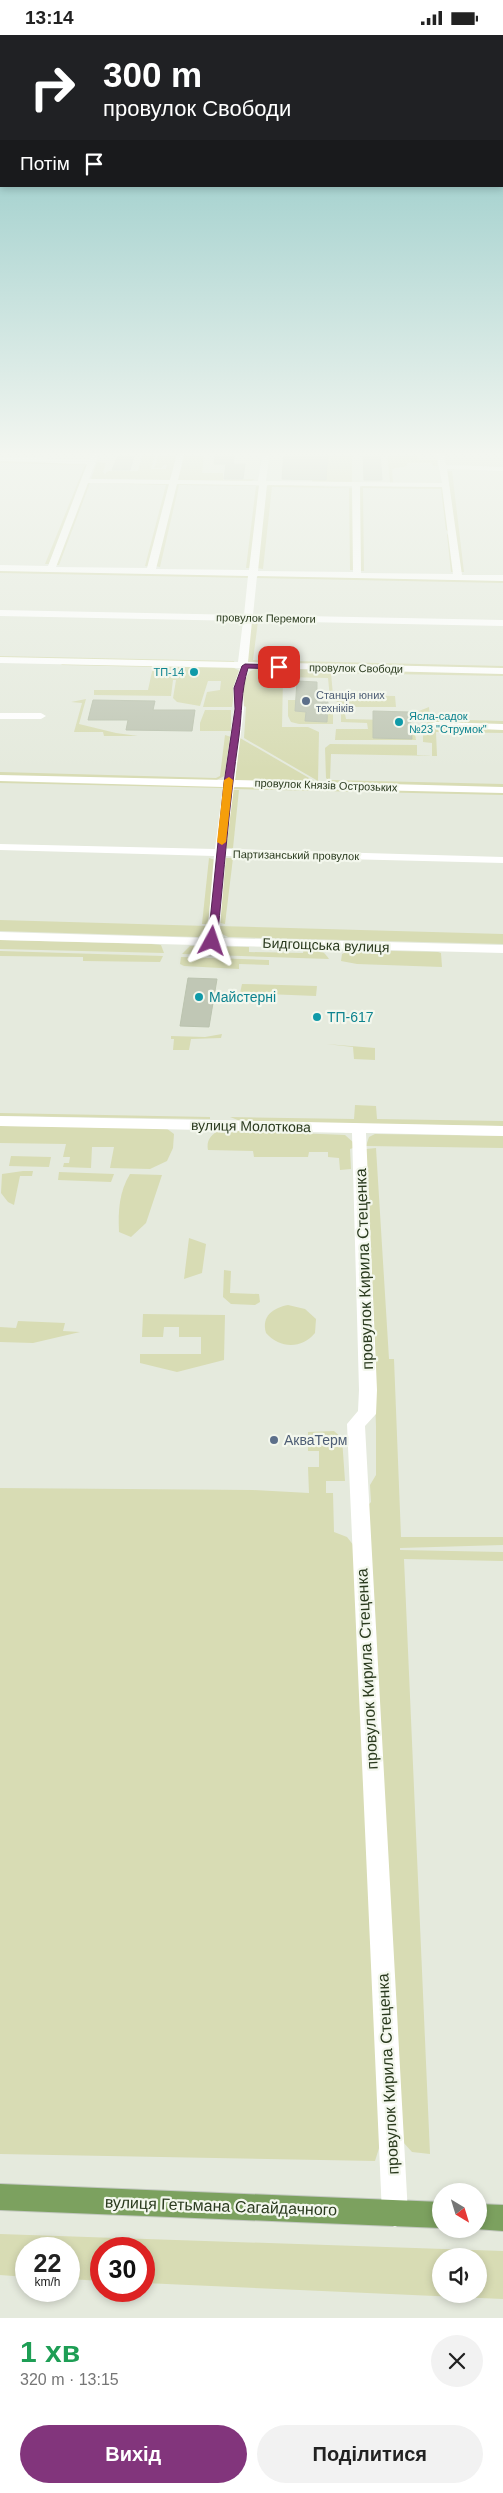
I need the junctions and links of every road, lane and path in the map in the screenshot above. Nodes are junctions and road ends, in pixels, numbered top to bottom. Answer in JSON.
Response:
{"nodes":[{"id":1,"x":55,"y":558,"type":"edge"},
{"id":2,"x":155,"y":558,"type":"edge"},
{"id":3,"x":255,"y":558,"type":"edge"},
{"id":4,"x":357,"y":558,"type":"edge"},
{"id":5,"x":455,"y":558,"type":"edge"},
{"id":6,"x":0,"y":568,"type":"edge"},
{"id":7,"x":51,"y":569,"type":"junction"},
{"id":8,"x":152,"y":571,"type":"junction"},
{"id":9,"x":254,"y":573,"type":"junction"},
{"id":10,"x":357,"y":575,"type":"junction"},
{"id":11,"x":458,"y":577,"type":"junction"},
{"id":12,"x":503,"y":578,"type":"edge"},
{"id":13,"x":0,"y":613,"type":"edge"},
{"id":14,"x":249,"y":618,"type":"junction"},
{"id":15,"x":503,"y":623,"type":"edge"},
{"id":16,"x":0,"y":660,"type":"edge"},
{"id":17,"x":245,"y":666,"type":"junction"},
{"id":18,"x":503,"y":671,"type":"edge"},
{"id":19,"x":0,"y":716,"type":"edge"},
{"id":20,"x":41,"y":717,"type":"dead end"},
{"id":21,"x":436,"y":725,"type":"dead end"},
{"id":22,"x":503,"y":727,"type":"edge"},
{"id":23,"x":0,"y":778,"type":"edge"},
{"id":24,"x":228,"y":783,"type":"junction"},
{"id":25,"x":503,"y":790,"type":"edge"},
{"id":26,"x":0,"y":847,"type":"edge"},
{"id":27,"x":220,"y":853,"type":"junction"},
{"id":28,"x":503,"y":860,"type":"edge"},
{"id":29,"x":0,"y":936,"type":"edge"},
{"id":30,"x":212,"y":941,"type":"junction"},
{"id":31,"x":503,"y":949,"type":"edge"},
{"id":32,"x":0,"y":1121,"type":"edge"},
{"id":33,"x":359,"y":1129,"type":"junction"},
{"id":34,"x":503,"y":1131,"type":"edge"},
{"id":35,"x":0,"y":2197,"type":"edge"},
{"id":36,"x":395,"y":2214,"type":"junction"},
{"id":37,"x":432,"y":2215,"type":"edge"},
{"id":38,"x":488,"y":2217,"type":"edge"},
{"id":39,"x":503,"y":2218,"type":"edge"}],
"edges":[{"from":1,"to":7,"type":"street"},
{"from":2,"to":8,"type":"street"},
{"from":3,"to":9,"type":"street"},
{"from":4,"to":10,"type":"street"},
{"from":5,"to":11,"type":"street"},
{"from":6,"to":7,"type":"street"},
{"from":7,"to":8,"type":"street"},
{"from":8,"to":9,"type":"street"},
{"from":9,"to":10,"type":"street"},
{"from":9,"to":14,"type":"street"},
{"from":10,"to":11,"type":"street"},
{"from":11,"to":12,"type":"street"},
{"from":13,"to":14,"type":"street","name":"провулок Перемоги"},
{"from":14,"to":15,"type":"street","name":"провулок Перемоги"},
{"from":14,"to":17,"type":"street"},
{"from":16,"to":17,"type":"street","name":"провулок Свободи"},
{"from":17,"to":18,"type":"street","name":"провулок Свободи"},
{"from":17,"to":24,"type":"street"},
{"from":19,"to":20,"type":"street"},
{"from":21,"to":22,"type":"street"},
{"from":23,"to":24,"type":"street","name":"провулок Князів Острозьких"},
{"from":24,"to":25,"type":"street","name":"провулок Князів Острозьких"},
{"from":24,"to":27,"type":"street"},
{"from":26,"to":27,"type":"street","name":"Партизанський провулок"},
{"from":27,"to":28,"type":"street","name":"Партизанський провулок"},
{"from":27,"to":30,"type":"street"},
{"from":29,"to":30,"type":"street","name":"Бидгощська вулиця"},
{"from":30,"to":31,"type":"street","name":"Бидгощська вулиця"},
{"from":32,"to":33,"type":"street","name":"вулиця Молоткова"},
{"from":33,"to":34,"type":"street","name":"вулиця Молоткова"},
{"from":33,"to":36,"type":"street","name":"провулок Кирила Стеценка"},
{"from":35,"to":36,"type":"main road","name":"вулиця Гетьмана Сагайдачного"},
{"from":36,"to":37,"type":"main road","name":"вулиця Гетьмана Сагайдачного"},
{"from":38,"to":39,"type":"main road"}]}
